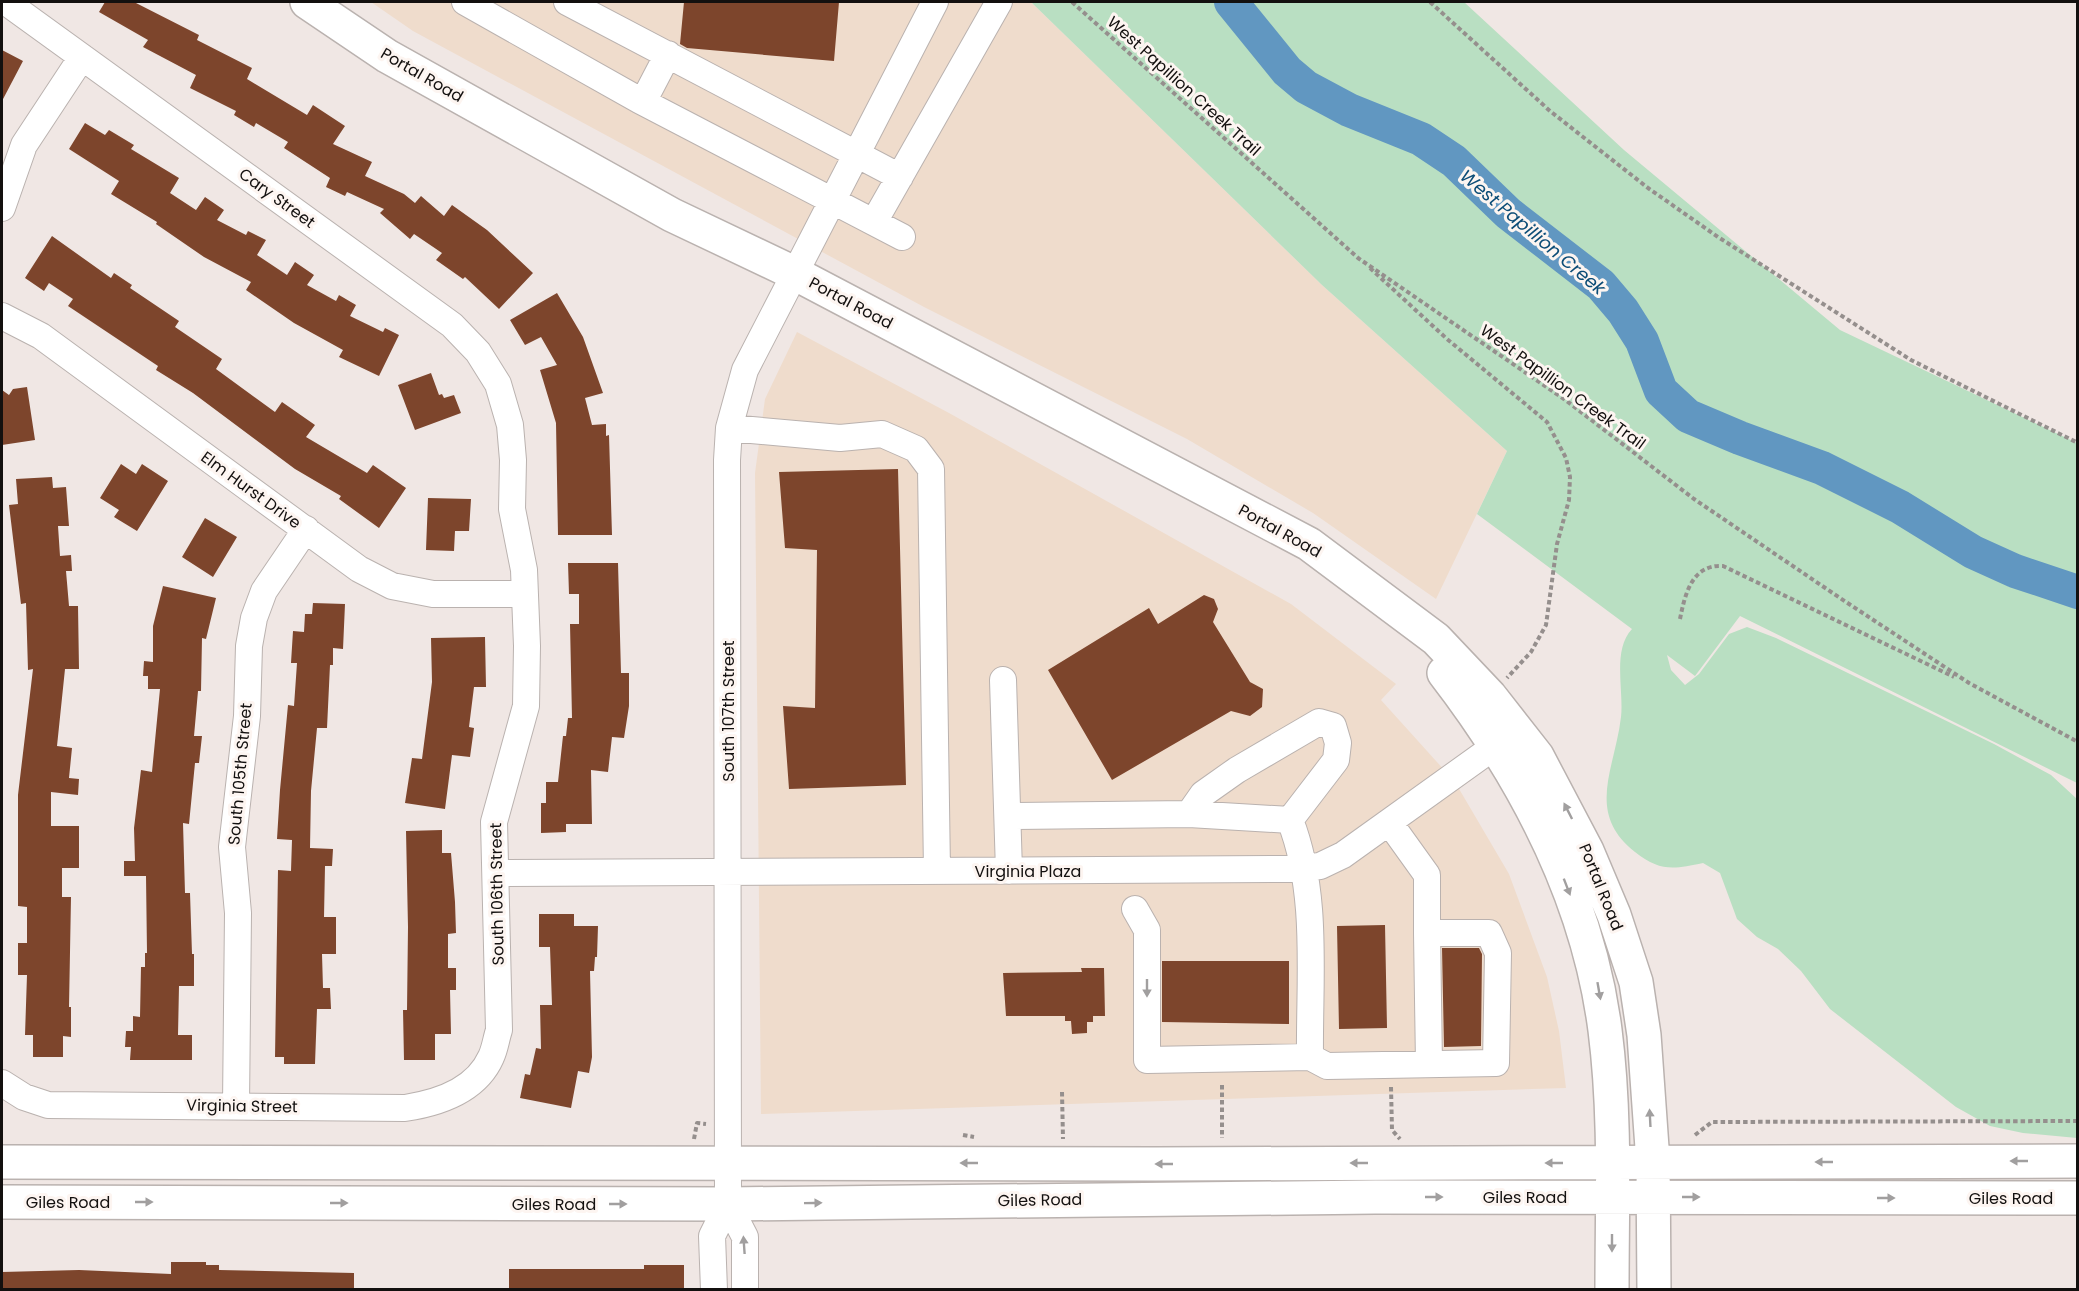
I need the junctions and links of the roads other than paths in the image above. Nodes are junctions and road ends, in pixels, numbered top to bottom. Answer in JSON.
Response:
{"nodes":[{"id":1,"x":6,"y":2,"type":"edge"},
{"id":2,"x":307,"y":2,"type":"edge"},
{"id":3,"x":465,"y":2,"type":"edge"},
{"id":4,"x":567,"y":2,"type":"edge"},
{"id":5,"x":935,"y":2,"type":"edge"},
{"id":6,"x":999,"y":2,"type":"edge"},
{"id":7,"x":668,"y":54,"type":"junction"},
{"id":8,"x":82,"y":57,"type":"junction"},
{"id":9,"x":643,"y":102,"type":"junction"},
{"id":10,"x":856,"y":153,"type":"junction"},
{"id":11,"x":900,"y":177,"type":"junction"},
{"id":12,"x":831,"y":202,"type":"junction"},
{"id":13,"x":2,"y":208,"type":"edge"},
{"id":14,"x":874,"y":222,"type":"junction"},
{"id":15,"x":902,"y":237,"type":"dead end"},
{"id":16,"x":794,"y":273,"type":"junction"},
{"id":17,"x":2,"y":316,"type":"edge"},
{"id":18,"x":510,"y":425,"type":"joint"},
{"id":19,"x":729,"y":428,"type":"junction"},
{"id":20,"x":306,"y":530,"type":"junction"},
{"id":21,"x":525,"y":594,"type":"junction"},
{"id":22,"x":1394,"y":607,"type":"junction"},
{"id":23,"x":1003,"y":680,"type":"dead end"},
{"id":24,"x":1506,"y":738,"type":"junction"},
{"id":25,"x":1189,"y":814,"type":"junction"},
{"id":26,"x":1009,"y":816,"type":"junction"},
{"id":27,"x":1290,"y":820,"type":"junction"},
{"id":28,"x":1389,"y":822,"type":"junction"},
{"id":29,"x":1304,"y":867,"type":"junction"},
{"id":30,"x":937,"y":871,"type":"junction"},
{"id":31,"x":1009,"y":871,"type":"junction"},
{"id":32,"x":729,"y":872,"type":"junction"},
{"id":33,"x":496,"y":873,"type":"junction"},
{"id":34,"x":1141,"y":920,"type":"dead end"},
{"id":35,"x":1427,"y":933,"type":"junction"},
{"id":36,"x":1310,"y":1057,"type":"junction"},
{"id":37,"x":1429,"y":1064,"type":"junction"},
{"id":38,"x":479,"y":1075,"type":"joint"},
{"id":39,"x":2,"y":1083,"type":"edge"},
{"id":40,"x":236,"y":1106,"type":"junction"},
{"id":41,"x":2078,"y":1161,"type":"edge"},
{"id":42,"x":2,"y":1162,"type":"edge"},
{"id":43,"x":729,"y":1162,"type":"junction"},
{"id":44,"x":1653,"y":1162,"type":"junction"},
{"id":45,"x":1612,"y":1163,"type":"junction"},
{"id":46,"x":1611,"y":1197,"type":"junction"},
{"id":47,"x":1653,"y":1197,"type":"junction"},
{"id":48,"x":2078,"y":1198,"type":"edge"},
{"id":49,"x":2,"y":1202,"type":"edge"},
{"id":50,"x":728,"y":1204,"type":"junction"},
{"id":51,"x":714,"y":1290,"type":"edge"},
{"id":52,"x":745,"y":1290,"type":"edge"},
{"id":53,"x":1612,"y":1290,"type":"edge"},
{"id":54,"x":1654,"y":1290,"type":"edge"}],
"edges":[{"from":1,"to":8,"type":"street","name":"Cary Street"},
{"from":2,"to":16,"type":"main road","name":"Portal Road"},
{"from":3,"to":9,"type":"street"},
{"from":4,"to":7,"type":"street"},
{"from":5,"to":10,"type":"street","name":"South 107th Street"},
{"from":6,"to":11,"type":"street"},
{"from":7,"to":9,"type":"street"},
{"from":7,"to":10,"type":"street"},
{"from":8,"to":13,"type":"street"},
{"from":8,"to":18,"type":"street","name":"Cary Street"},
{"from":9,"to":12,"type":"street"},
{"from":10,"to":11,"type":"street"},
{"from":10,"to":12,"type":"street","name":"South 107th Street"},
{"from":11,"to":14,"type":"street"},
{"from":12,"to":14,"type":"street"},
{"from":12,"to":16,"type":"street","name":"South 107th Street"},
{"from":14,"to":15,"type":"street"},
{"from":16,"to":19,"type":"street","name":"South 107th Street"},
{"from":16,"to":22,"type":"main road","name":"Portal Road"},
{"from":17,"to":20,"type":"street","name":"Elm Hurst Drive"},
{"from":18,"to":21,"type":"street","name":"South 106th Street"},
{"from":19,"to":30,"type":"street"},
{"from":19,"to":32,"type":"street","name":"South 107th Street"},
{"from":20,"to":21,"type":"street","name":"Elm Hurst Drive"},
{"from":20,"to":40,"type":"street","name":"South 105th Street"},
{"from":21,"to":33,"type":"street","name":"South 106th Street"},
{"from":22,"to":24,"type":"main road","name":"Portal Road"},
{"from":22,"to":24,"type":"main road","name":"Portal Road"},
{"from":23,"to":26,"type":"street"},
{"from":24,"to":28,"type":"street","name":"Virginia Plaza"},
{"from":44,"to":24,"type":"main road","name":"Portal Road","one_way":true},
{"from":24,"to":45,"type":"main road","name":"Portal Road","one_way":true},
{"from":25,"to":26,"type":"street"},
{"from":25,"to":27,"type":"street"},
{"from":25,"to":27,"type":"street"},
{"from":26,"to":31,"type":"street"},
{"from":27,"to":29,"type":"street"},
{"from":28,"to":29,"type":"street","name":"Virginia Plaza"},
{"from":28,"to":35,"type":"street"},
{"from":29,"to":31,"type":"street","name":"Virginia Plaza"},
{"from":29,"to":36,"type":"street"},
{"from":30,"to":31,"type":"street","name":"Virginia Plaza"},
{"from":30,"to":32,"type":"street","name":"Virginia Plaza"},
{"from":32,"to":33,"type":"street","name":"Virginia Plaza"},
{"from":32,"to":43,"type":"street","name":"South 107th Street"},
{"from":33,"to":38,"type":"street","name":"South 106th Street"},
{"from":34,"to":36,"type":"street","one_way":true},
{"from":35,"to":37,"type":"street"},
{"from":35,"to":37,"type":"street"},
{"from":36,"to":37,"type":"street"},
{"from":38,"to":40,"type":"street","name":"Virginia Street"},
{"from":39,"to":40,"type":"street","name":"Virginia Street"},
{"from":41,"to":44,"type":"main road","name":"Giles Road","one_way":true},
{"from":42,"to":43,"type":"main road","name":"Giles Road"},
{"from":45,"to":43,"type":"main road","name":"Giles Road","one_way":true},
{"from":43,"to":50,"type":"street","name":"South 107th Street"},
{"from":44,"to":45,"type":"main road","name":"Giles Road"},
{"from":44,"to":47,"type":"main road","name":"Portal Road"},
{"from":45,"to":46,"type":"main road","name":"Portal Road"},
{"from":46,"to":47,"type":"main road","name":"Giles Road"},
{"from":50,"to":46,"type":"main road","name":"Giles Road","one_way":true},
{"from":46,"to":53,"type":"main road","name":"Portal Road","one_way":true},
{"from":47,"to":48,"type":"main road","name":"Giles Road","one_way":true},
{"from":47,"to":54,"type":"main road","name":"Portal Road"},
{"from":49,"to":50,"type":"main road","name":"Giles Road","one_way":true},
{"from":50,"to":51,"type":"street"},
{"from":52,"to":50,"type":"street","one_way":true}]}
